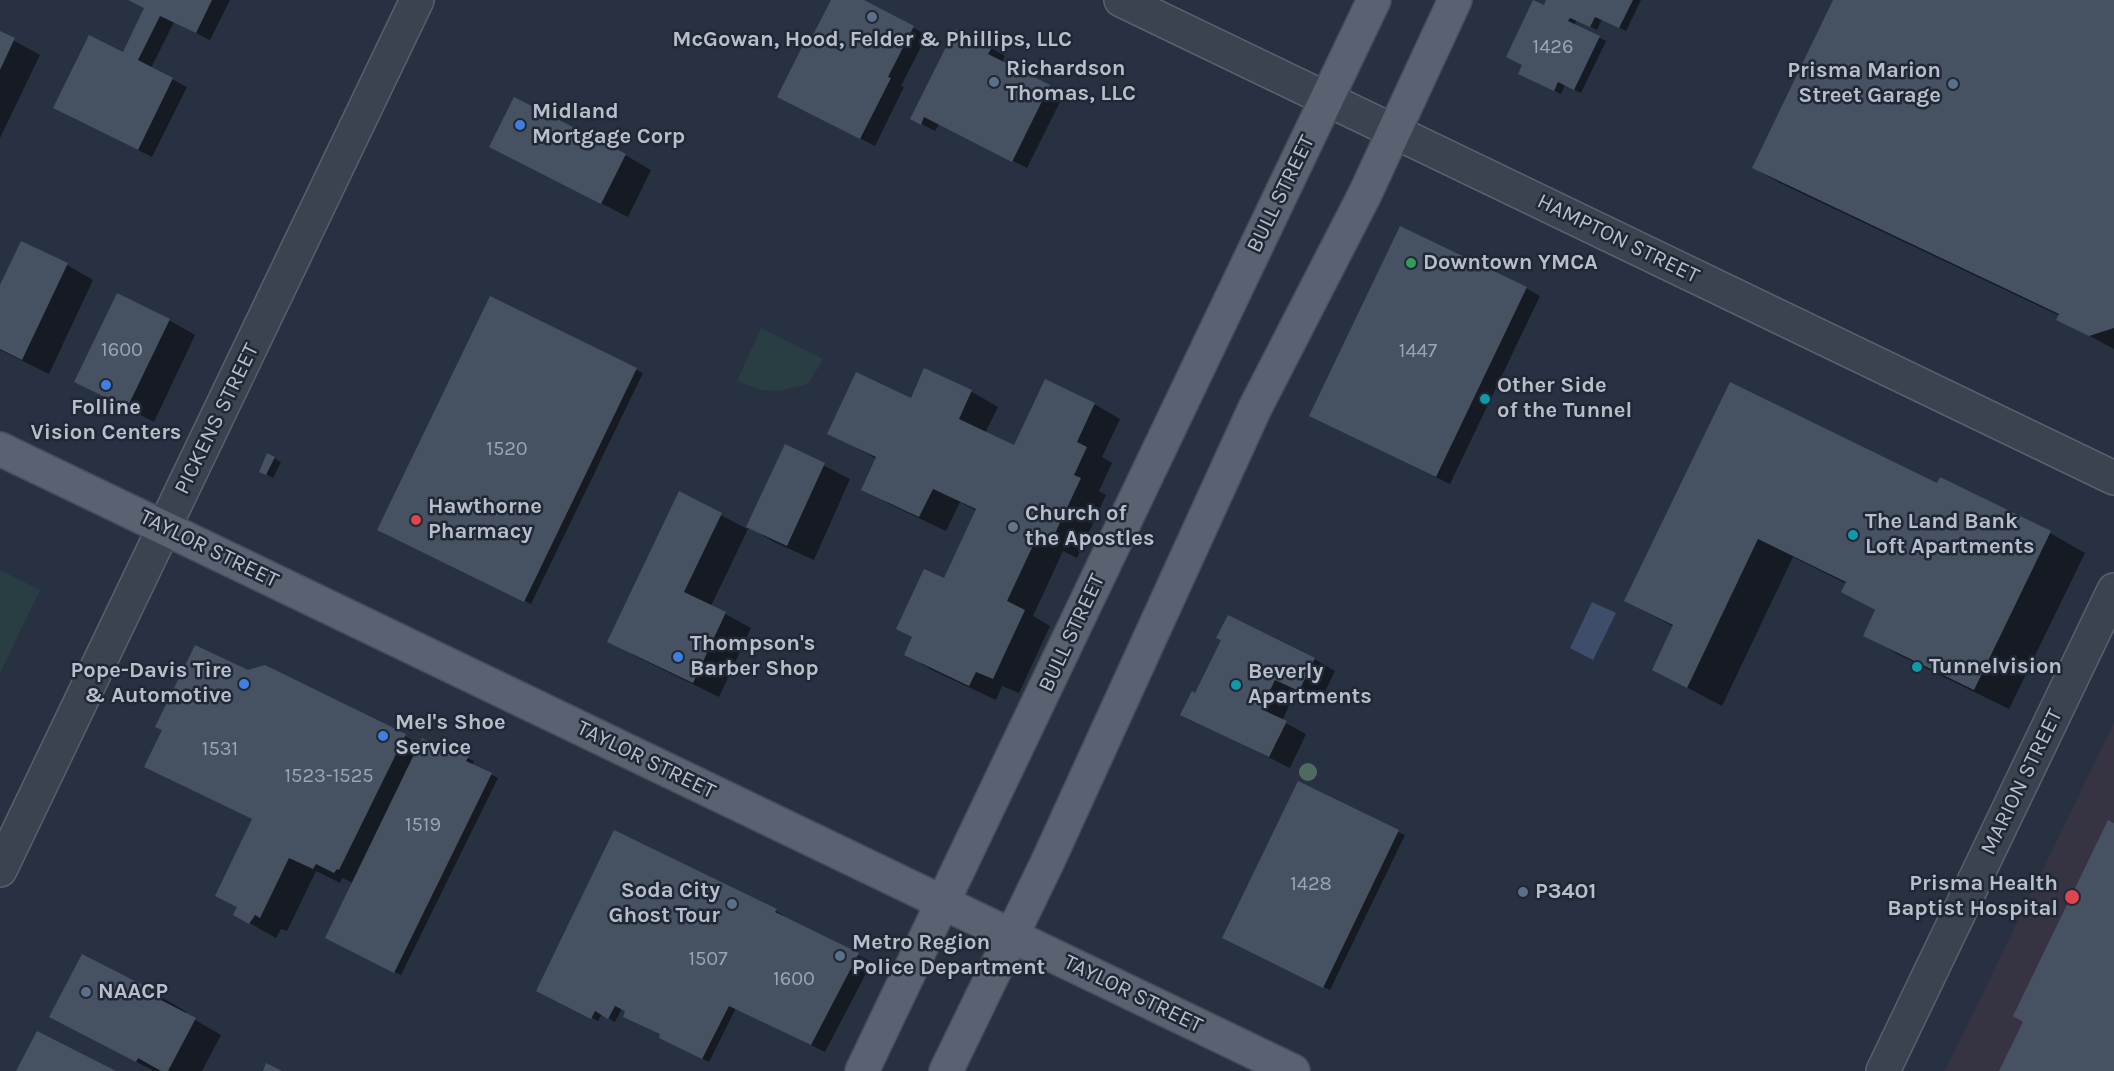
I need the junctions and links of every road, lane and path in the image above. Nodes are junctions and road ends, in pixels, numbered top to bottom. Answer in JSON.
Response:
{"nodes":[{"id":1,"x":417,"y":0,"type":"edge"},
{"id":2,"x":1121,"y":0,"type":"edge"},
{"id":3,"x":1374,"y":0,"type":"edge"},
{"id":4,"x":1455,"y":0,"type":"edge"},
{"id":5,"x":1327,"y":99,"type":"junction"},
{"id":6,"x":1395,"y":132,"type":"junction"},
{"id":7,"x":0,"y":449,"type":"edge"},
{"id":8,"x":2114,"y":478,"type":"edge"},
{"id":9,"x":164,"y":528,"type":"junction"},
{"id":10,"x":2114,"y":590,"type":"edge"},
{"id":11,"x":0,"y":870,"type":"edge"},
{"id":12,"x":943,"y":903,"type":"junction"},
{"id":13,"x":1012,"y":936,"type":"junction"},
{"id":14,"x":862,"y":1071,"type":"edge"},
{"id":15,"x":946,"y":1071,"type":"edge"},
{"id":16,"x":1293,"y":1071,"type":"edge"},
{"id":17,"x":1883,"y":1071,"type":"edge"}],
"edges":[{"from":1,"to":9,"type":"street","name":"PICKENS STREET"},
{"from":2,"to":5,"type":"street","name":"HAMPTON STREET"},
{"from":3,"to":5,"type":"main road","name":"BULL STREET"},
{"from":4,"to":6,"type":"main road"},
{"from":5,"to":6,"type":"street","name":"HAMPTON STREET"},
{"from":5,"to":12,"type":"main road","name":"BULL STREET"},
{"from":6,"to":8,"type":"street","name":"HAMPTON STREET"},
{"from":6,"to":13,"type":"main road"},
{"from":7,"to":9,"type":"main road","name":"TAYLOR STREET"},
{"from":9,"to":11,"type":"street","name":"PICKENS STREET"},
{"from":9,"to":12,"type":"main road","name":"TAYLOR STREET"},
{"from":10,"to":17,"type":"street","name":"MARION STREET"},
{"from":12,"to":13,"type":"main road","name":"TAYLOR STREET"},
{"from":12,"to":14,"type":"main road","name":"BULL STREET"},
{"from":13,"to":15,"type":"main road"},
{"from":13,"to":16,"type":"main road","name":"TAYLOR STREET"}]}
